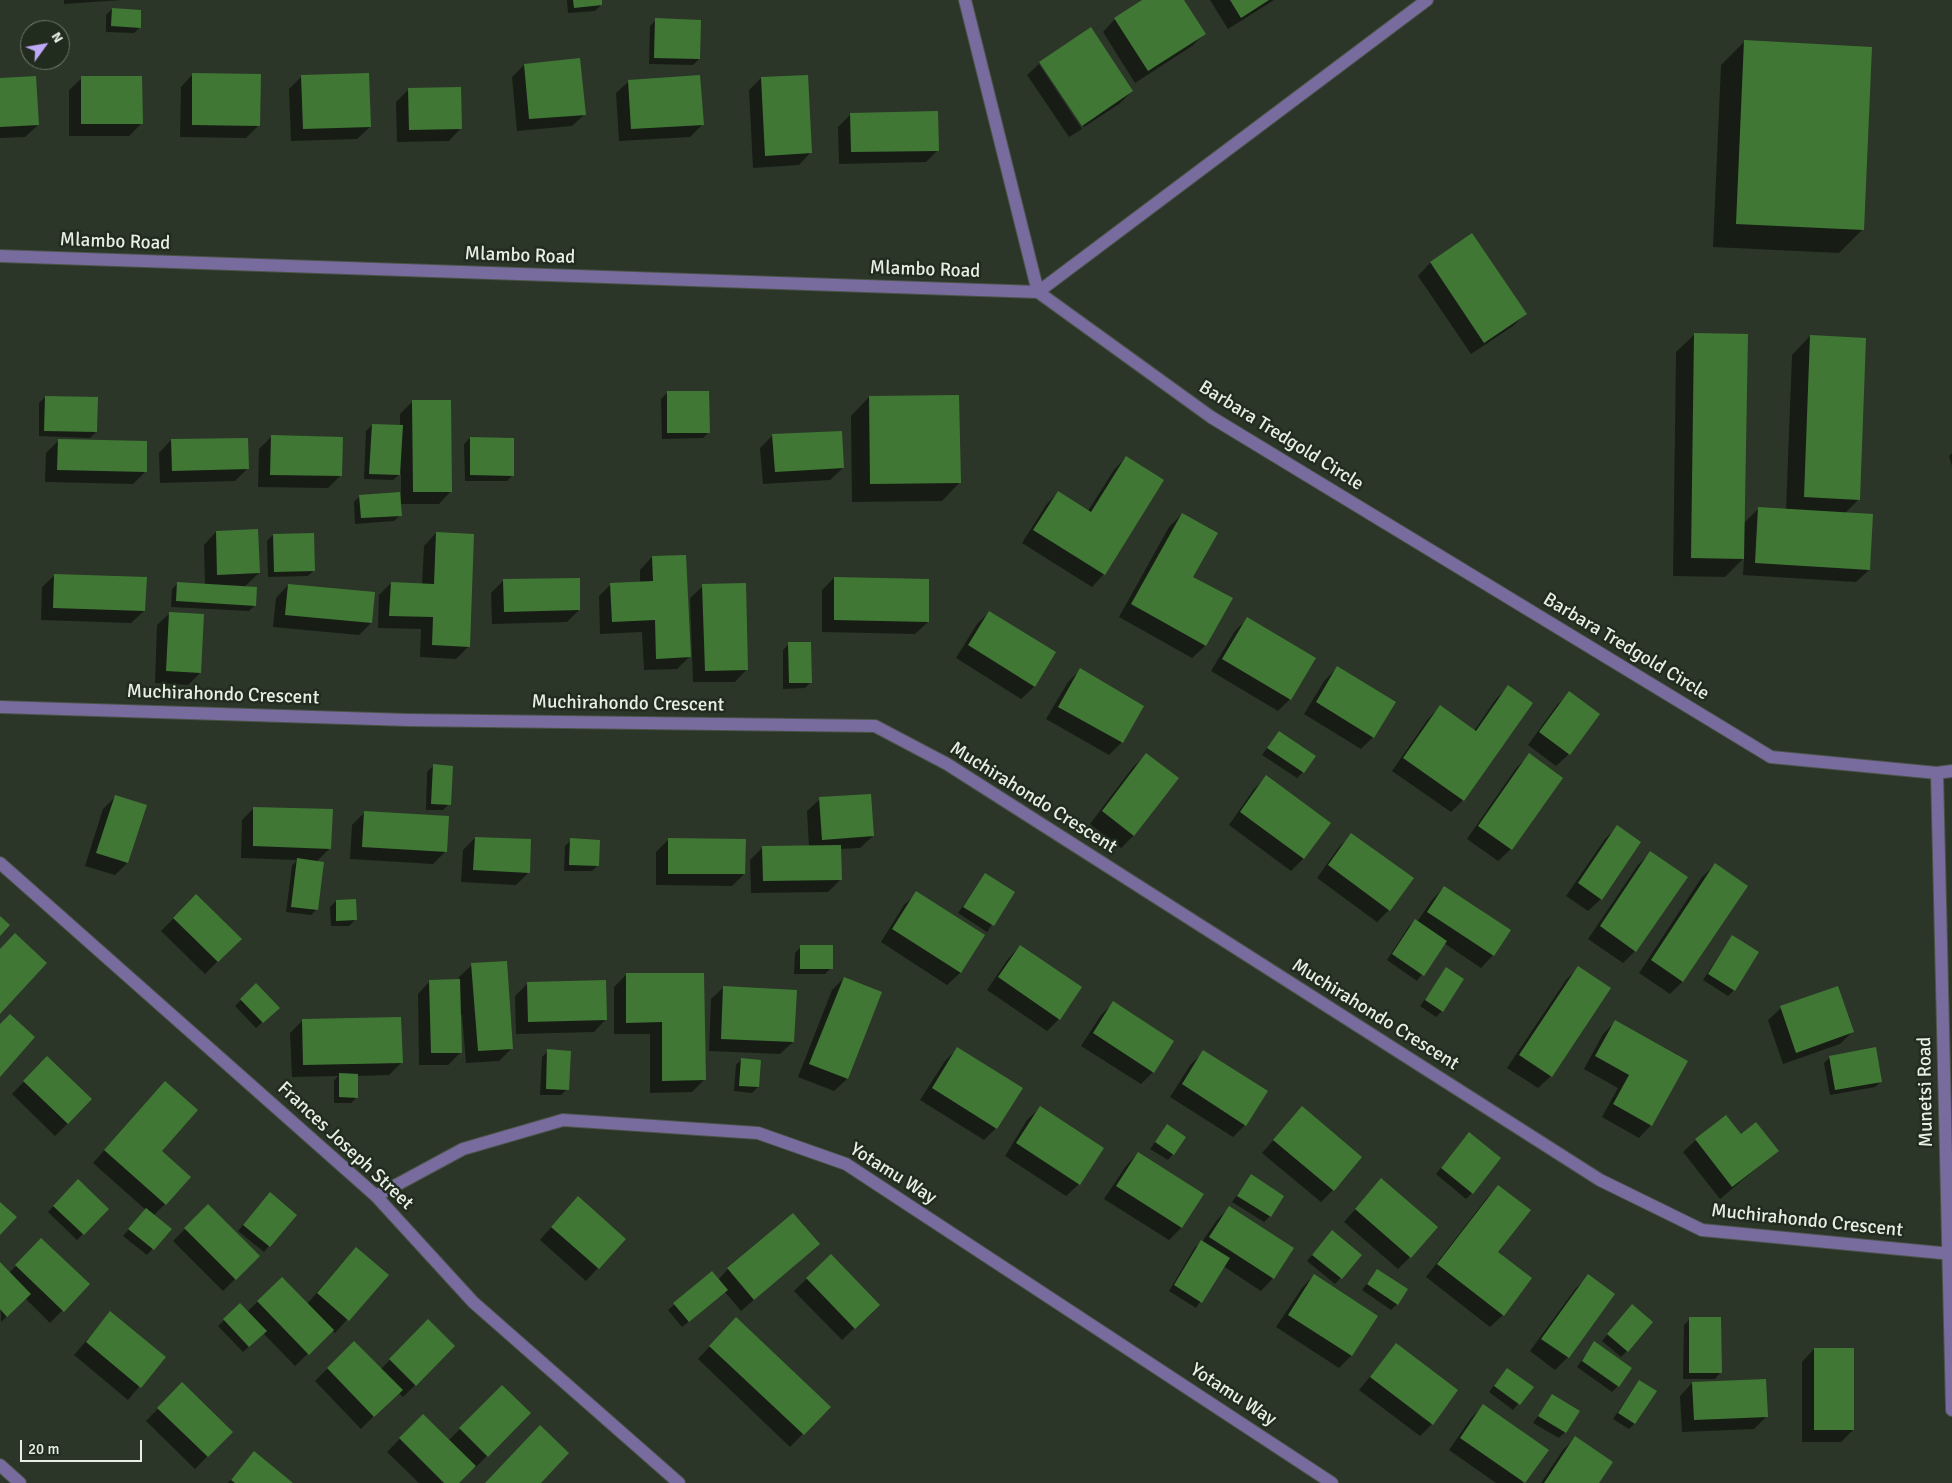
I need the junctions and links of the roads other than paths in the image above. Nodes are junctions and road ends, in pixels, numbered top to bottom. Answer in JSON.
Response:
{"nodes":[{"id":1,"x":965,"y":0,"type":"edge"},
{"id":2,"x":1426,"y":0,"type":"edge"},
{"id":3,"x":0,"y":256,"type":"edge"},
{"id":4,"x":1038,"y":292,"type":"junction"},
{"id":5,"x":0,"y":707,"type":"edge"},
{"id":6,"x":1952,"y":771,"type":"edge"},
{"id":7,"x":1937,"y":773,"type":"junction"},
{"id":8,"x":0,"y":863,"type":"edge"},
{"id":9,"x":376,"y":1196,"type":"junction"},
{"id":10,"x":1950,"y":1254,"type":"edge"},
{"id":11,"x":1952,"y":1410,"type":"edge"},
{"id":12,"x":0,"y":1465,"type":"edge"},
{"id":13,"x":20,"y":1483,"type":"edge"},
{"id":14,"x":679,"y":1483,"type":"edge"},
{"id":15,"x":1332,"y":1483,"type":"edge"}],
"edges":[{"from":1,"to":4,"type":"street"},
{"from":2,"to":4,"type":"street"},
{"from":3,"to":4,"type":"street","name":"Mlambo Road"},
{"from":4,"to":7,"type":"street","name":"Barbara Tredgold Circle"},
{"from":5,"to":10,"type":"street","name":"Muchirahondo Crescent"},
{"from":6,"to":7,"type":"street","name":"Barbara Tredgold Circle"},
{"from":7,"to":10,"type":"street","name":"Munetsi Road"},
{"from":8,"to":9,"type":"street","name":"Frances Joseph Street"},
{"from":9,"to":14,"type":"street","name":"Frances Joseph Street"},
{"from":9,"to":15,"type":"street","name":"Yotamu Way"},
{"from":10,"to":11,"type":"street","name":"Munetsi Road"},
{"from":12,"to":13,"type":"street"}]}
